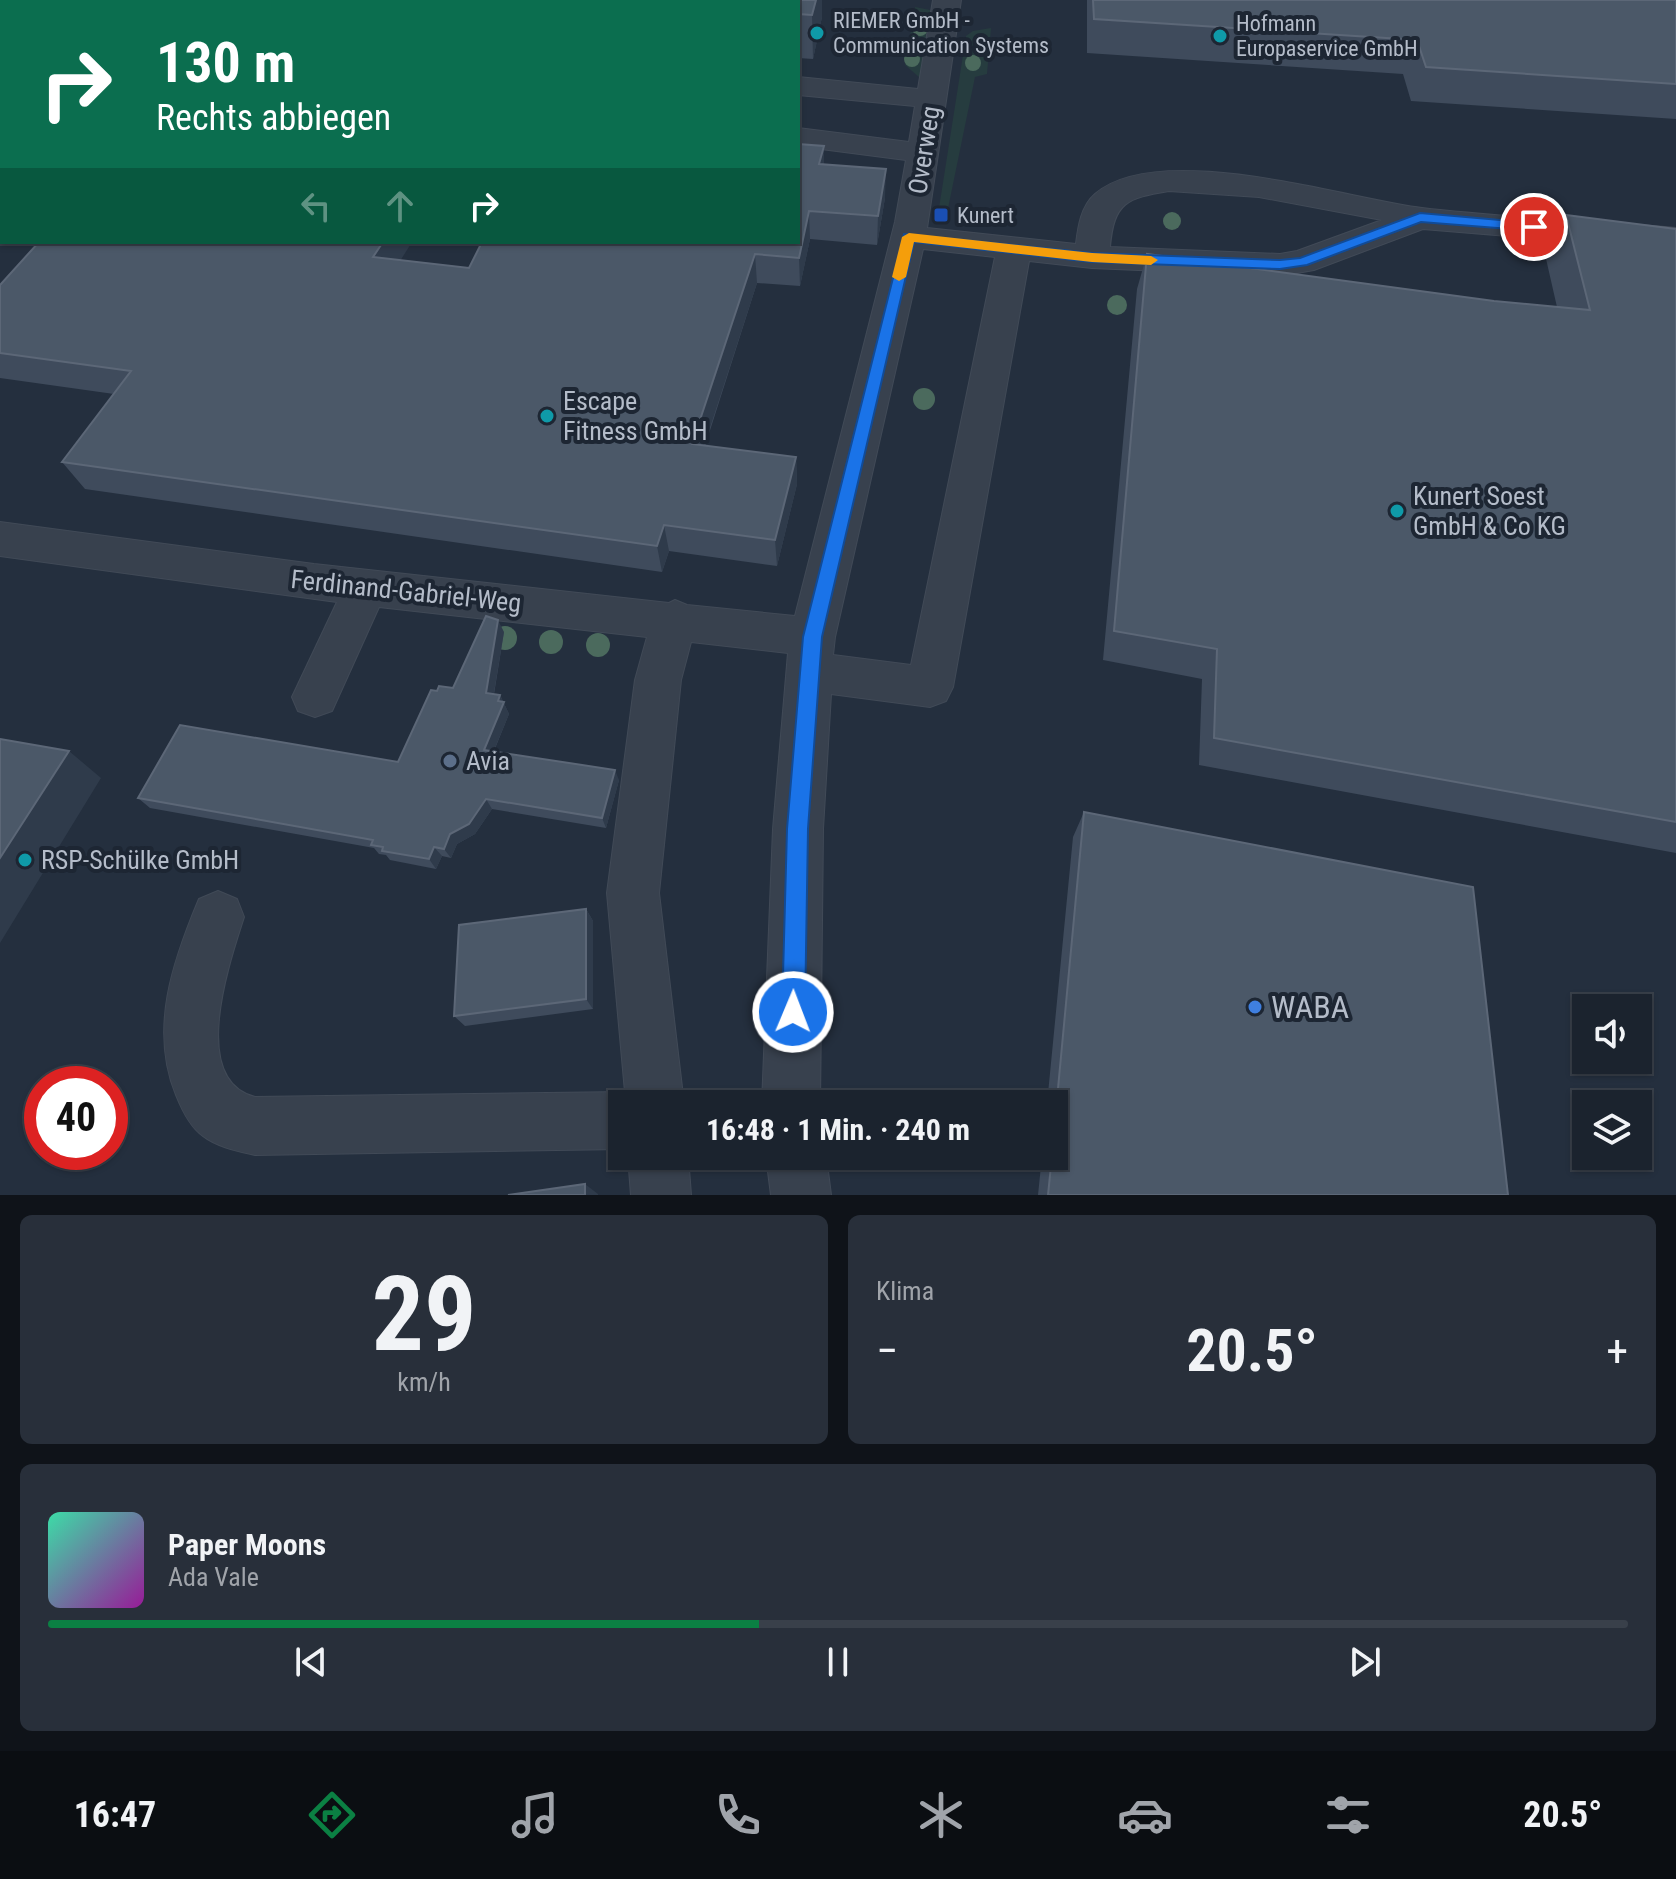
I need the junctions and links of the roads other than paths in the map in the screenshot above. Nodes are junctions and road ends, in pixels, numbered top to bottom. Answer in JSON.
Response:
{"nodes":[{"id":1,"x":938,"y":1,"type":"edge"},
{"id":2,"x":800,"y":86,"type":"edge"},
{"id":3,"x":932,"y":99,"type":"junction"},
{"id":4,"x":800,"y":137,"type":"edge"},
{"id":5,"x":923,"y":153,"type":"junction"},
{"id":6,"x":1420,"y":218,"type":"junction"},
{"id":7,"x":909,"y":237,"type":"junction"},
{"id":8,"x":1676,"y":239,"type":"edge"},
{"id":9,"x":1014,"y":249,"type":"junction"},
{"id":10,"x":1092,"y":257,"type":"junction"},
{"id":11,"x":0,"y":539,"type":"edge"},
{"id":12,"x":366,"y":587,"type":"junction"},
{"id":13,"x":675,"y":619,"type":"junction"},
{"id":14,"x":811,"y":654,"type":"junction"},
{"id":15,"x":315,"y":697,"type":"dead end"},
{"id":16,"x":218,"y":917,"type":"dead end"},
{"id":17,"x":654,"y":1090,"type":"edge"},
{"id":18,"x":791,"y":1090,"type":"edge"},
{"id":19,"x":608,"y":1120,"type":"edge"},
{"id":20,"x":659,"y":1170,"type":"edge"},
{"id":21,"x":798,"y":1170,"type":"edge"},
{"id":22,"x":661,"y":1195,"type":"edge"},
{"id":23,"x":801,"y":1195,"type":"edge"}],
"edges":[{"from":1,"to":3,"type":"street","name":"Overweg"},
{"from":2,"to":3,"type":"street"},
{"from":3,"to":5,"type":"street","name":"Overweg"},
{"from":4,"to":5,"type":"street"},
{"from":5,"to":7,"type":"street","name":"Overweg"},
{"from":6,"to":8,"type":"street"},
{"from":6,"to":10,"type":"street"},
{"from":6,"to":10,"type":"street"},
{"from":7,"to":9,"type":"street"},
{"from":7,"to":14,"type":"street","name":"Overweg"},
{"from":9,"to":10,"type":"street"},
{"from":9,"to":14,"type":"street","name":"Ferdinand-Gabriel-Weg"},
{"from":11,"to":12,"type":"street","name":"Ferdinand-Gabriel-Weg"},
{"from":12,"to":13,"type":"street","name":"Ferdinand-Gabriel-Weg"},
{"from":12,"to":15,"type":"street"},
{"from":13,"to":14,"type":"street","name":"Ferdinand-Gabriel-Weg"},
{"from":13,"to":17,"type":"street"},
{"from":14,"to":18,"type":"street","name":"Overweg"},
{"from":16,"to":19,"type":"street"},
{"from":20,"to":22,"type":"street"},
{"from":21,"to":23,"type":"street"}]}
